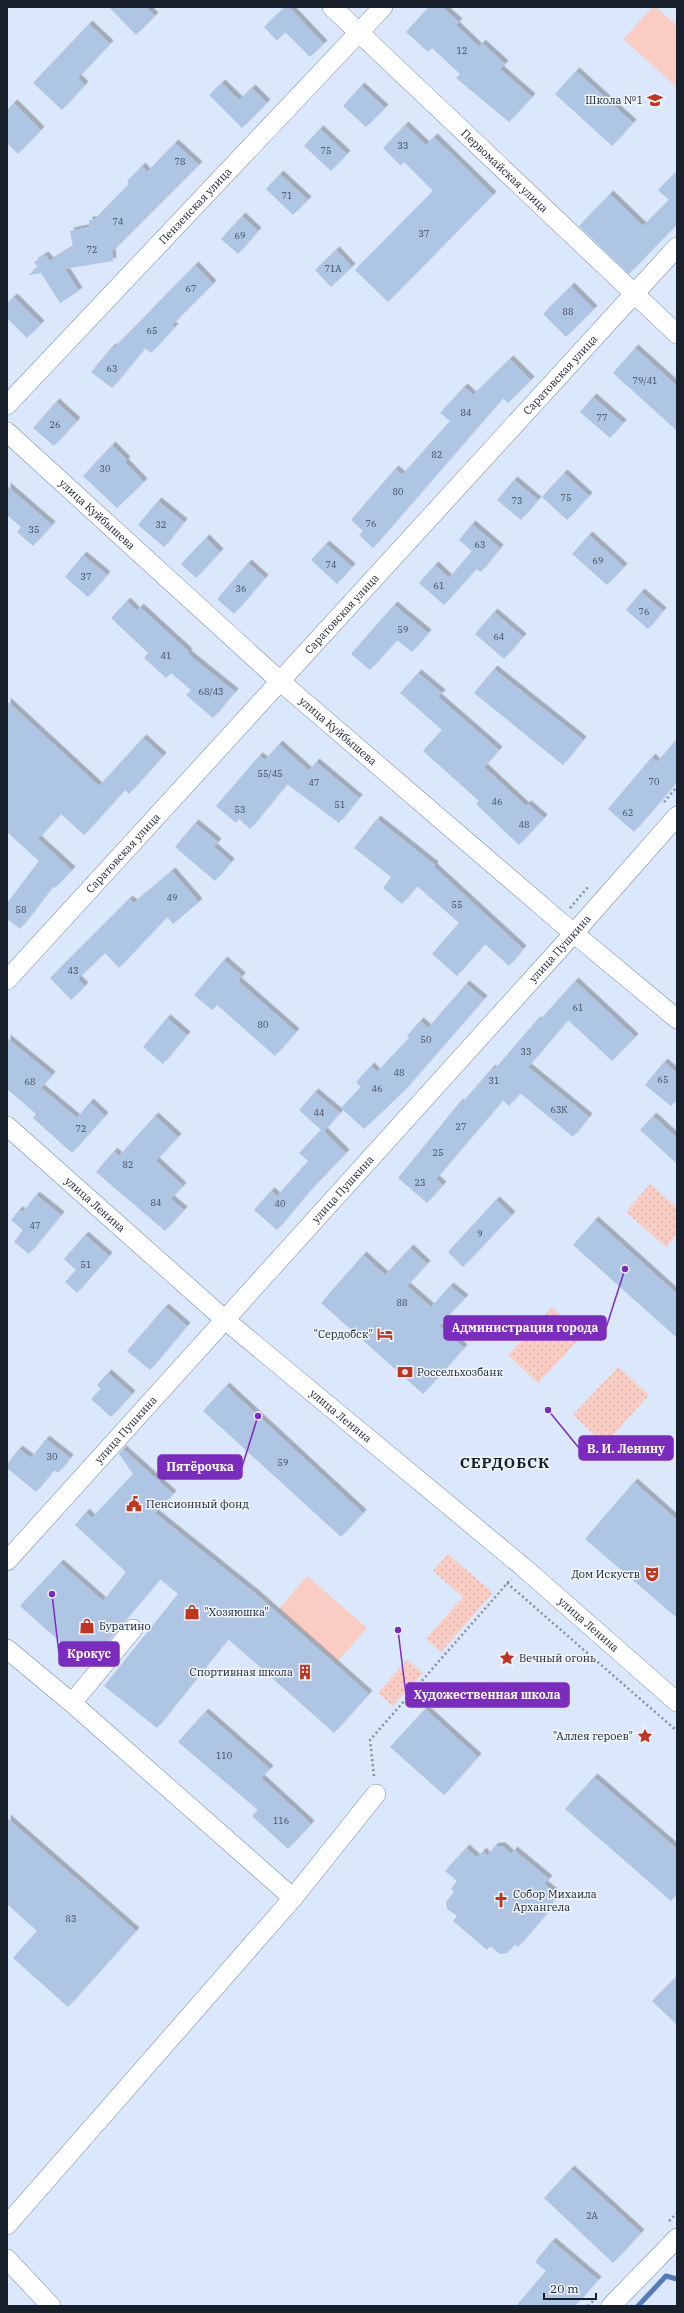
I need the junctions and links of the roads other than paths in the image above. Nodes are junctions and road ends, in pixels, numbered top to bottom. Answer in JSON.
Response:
{"nodes":[{"id":1,"x":332,"y":7,"type":"edge"},
{"id":2,"x":383,"y":7,"type":"edge"},
{"id":3,"x":360,"y":32,"type":"junction"},
{"id":4,"x":677,"y":247,"type":"edge"},
{"id":5,"x":634,"y":294,"type":"junction"},
{"id":6,"x":677,"y":334,"type":"edge"},
{"id":7,"x":7,"y":405,"type":"edge"},
{"id":8,"x":7,"y":432,"type":"edge"},
{"id":9,"x":281,"y":682,"type":"junction"},
{"id":10,"x":677,"y":816,"type":"edge"},
{"id":11,"x":574,"y":933,"type":"junction"},
{"id":12,"x":7,"y":980,"type":"edge"},
{"id":13,"x":677,"y":1019,"type":"edge"},
{"id":14,"x":7,"y":1126,"type":"edge"},
{"id":15,"x":224,"y":1319,"type":"junction"},
{"id":16,"x":7,"y":1561,"type":"edge"},
{"id":17,"x":133,"y":1629,"type":"dead end"},
{"id":18,"x":7,"y":1649,"type":"edge"},
{"id":19,"x":673,"y":1692,"type":"edge"},
{"id":20,"x":72,"y":1703,"type":"junction"},
{"id":21,"x":376,"y":1794,"type":"road end"},
{"id":22,"x":294,"y":1898,"type":"junction"},
{"id":23,"x":7,"y":2225,"type":"edge"},
{"id":24,"x":677,"y":2238,"type":"edge"},
{"id":25,"x":7,"y":2259,"type":"edge"},
{"id":26,"x":51,"y":2306,"type":"edge"},
{"id":27,"x":611,"y":2306,"type":"edge"}],
"edges":[{"from":1,"to":3,"type":"street","name":"Первомайская улица"},
{"from":2,"to":3,"type":"street","name":"Пензенская улица"},
{"from":3,"to":5,"type":"street","name":"Первомайская улица"},
{"from":3,"to":7,"type":"street","name":"Пензенская улица"},
{"from":4,"to":5,"type":"street","name":"Саратовская улица"},
{"from":5,"to":6,"type":"street","name":"Первомайская улица"},
{"from":5,"to":9,"type":"street","name":"Саратовская улица"},
{"from":8,"to":9,"type":"street","name":"улица Куйбышева"},
{"from":9,"to":11,"type":"street","name":"улица Куйбышева"},
{"from":9,"to":12,"type":"street","name":"Саратовская улица"},
{"from":10,"to":11,"type":"street","name":"улица Пушкина"},
{"from":11,"to":13,"type":"street","name":"улица Куйбышева"},
{"from":11,"to":15,"type":"street","name":"улица Пушкина"},
{"from":14,"to":15,"type":"street","name":"улица Ленина"},
{"from":15,"to":16,"type":"street","name":"улица Пушкина"},
{"from":15,"to":19,"type":"street","name":"улица Ленина"},
{"from":17,"to":20,"type":"street"},
{"from":18,"to":20,"type":"street"},
{"from":20,"to":22,"type":"street"},
{"from":21,"to":22,"type":"street"},
{"from":22,"to":23,"type":"street"},
{"from":24,"to":27,"type":"street"},
{"from":25,"to":26,"type":"street"}]}
